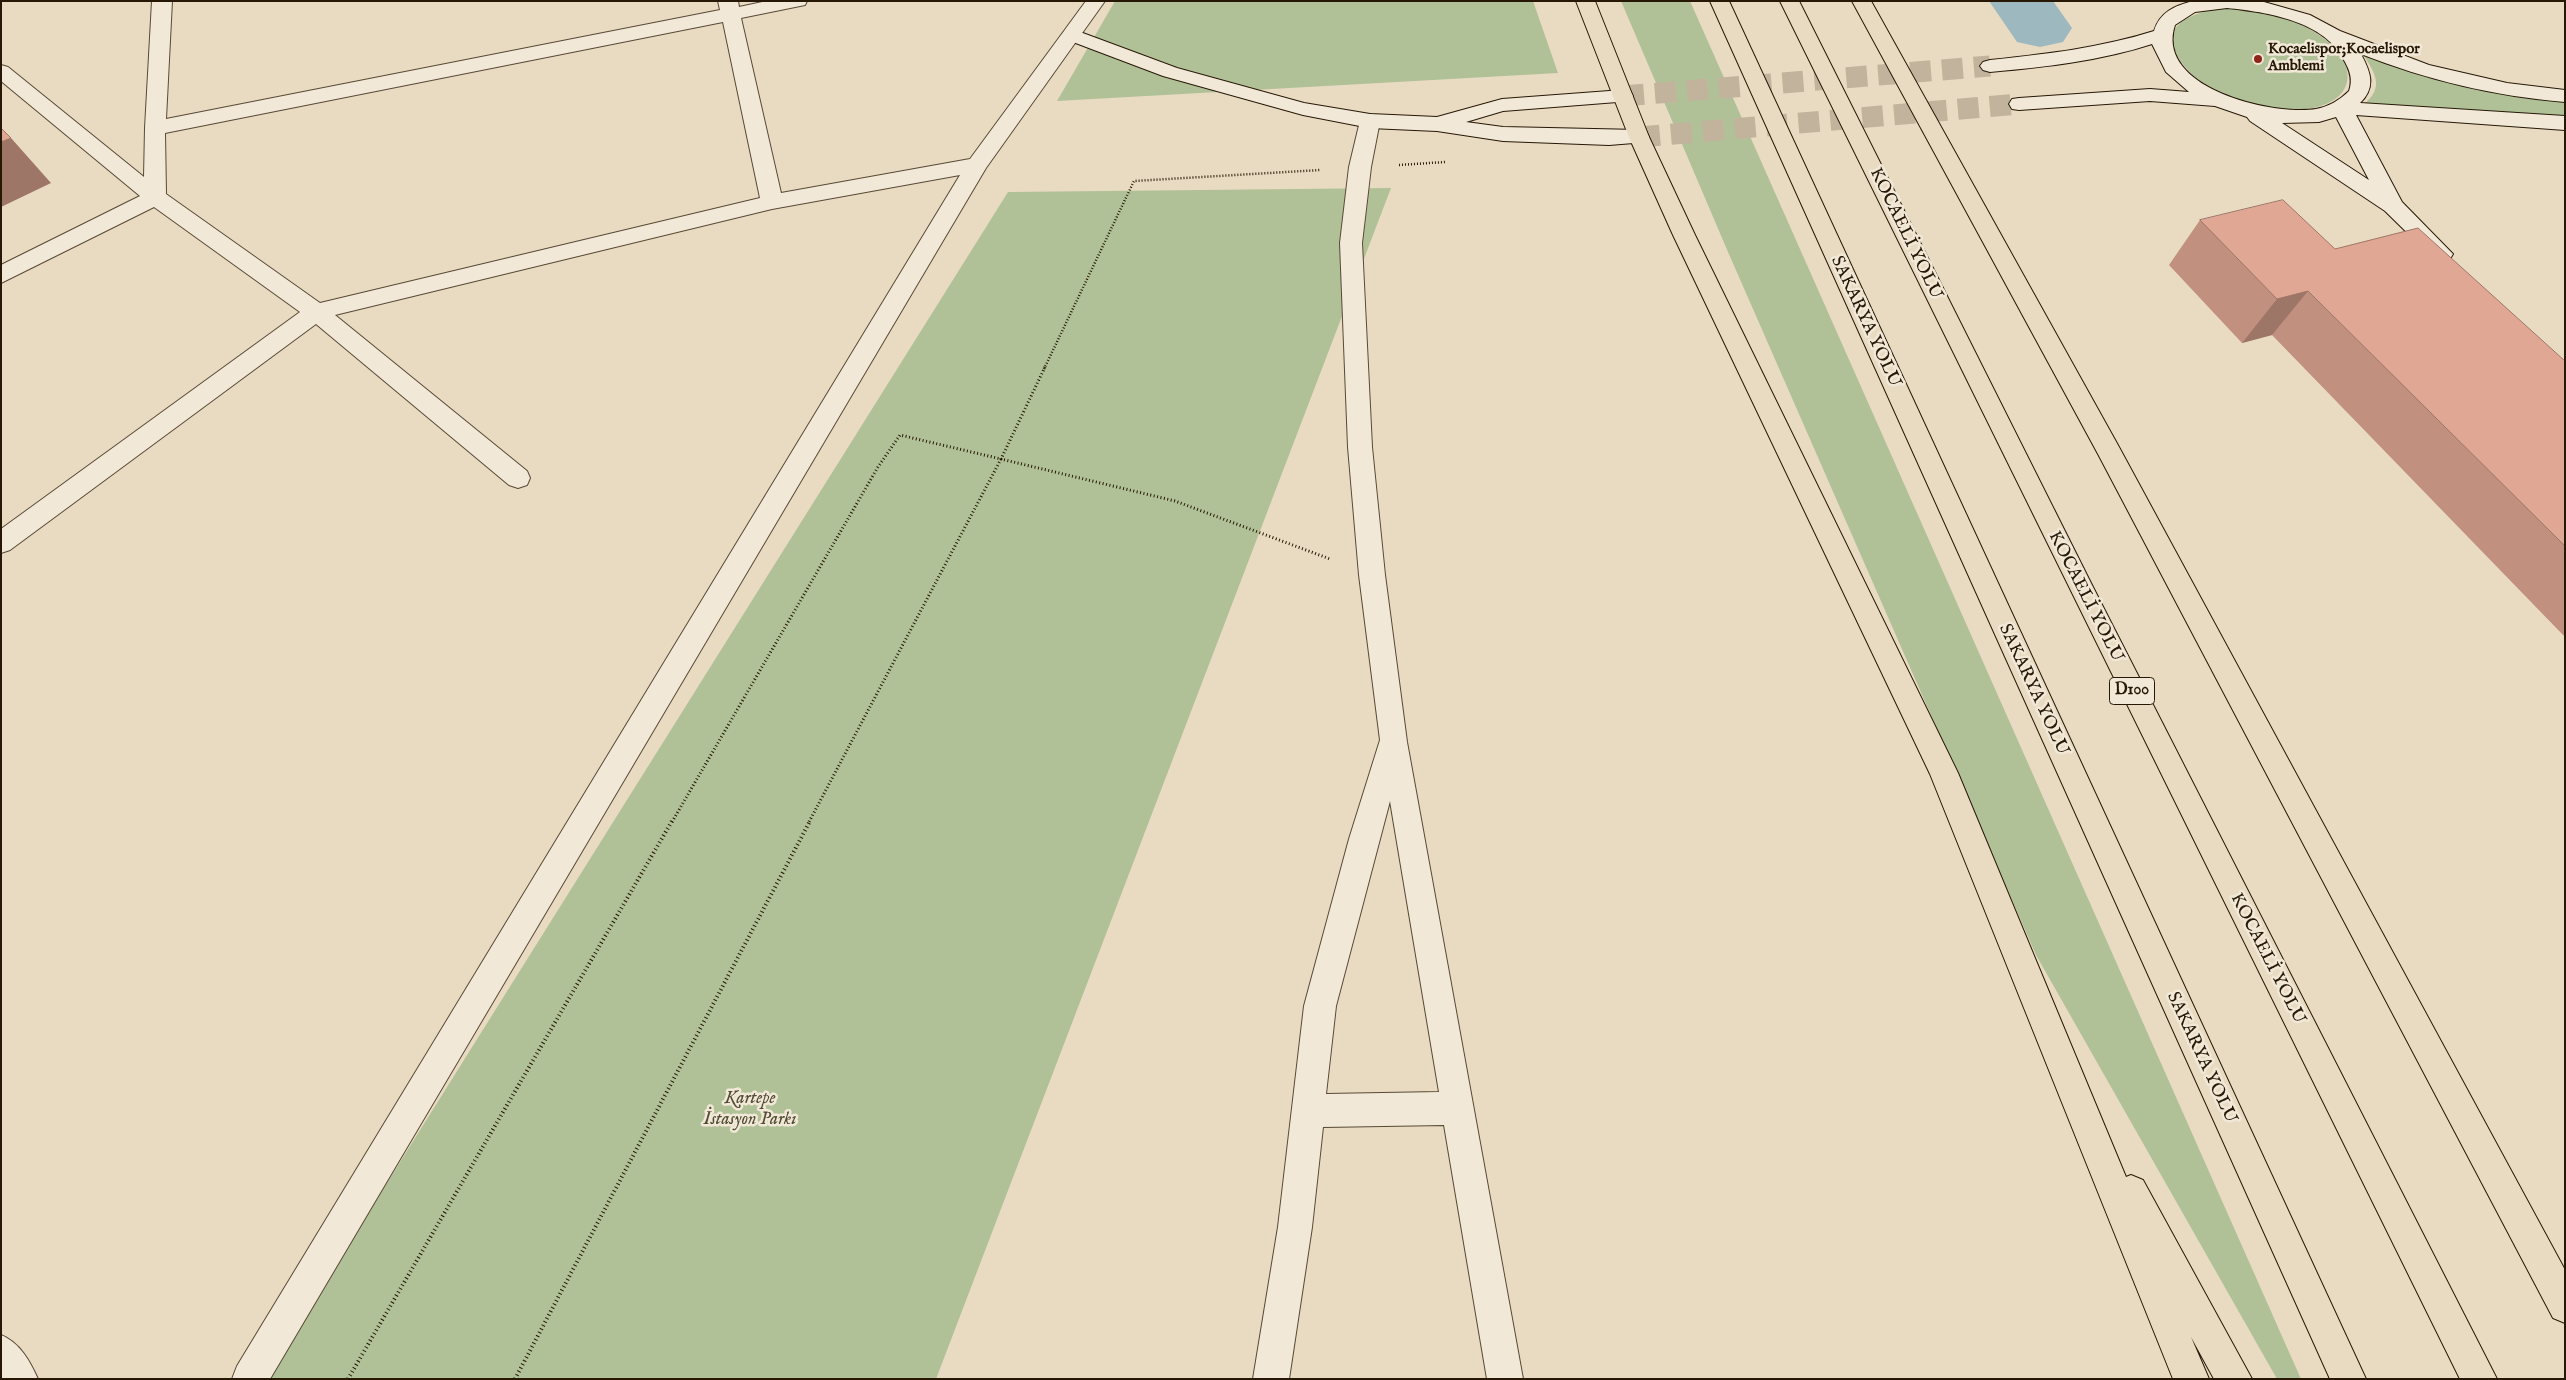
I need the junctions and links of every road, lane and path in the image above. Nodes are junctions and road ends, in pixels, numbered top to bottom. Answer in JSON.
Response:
{"nodes":[{"id":1,"x":162,"y":1,"type":"edge"},
{"id":2,"x":798,"y":1,"type":"edge"},
{"id":3,"x":1096,"y":1,"type":"edge"},
{"id":4,"x":1585,"y":1,"type":"edge"},
{"id":5,"x":1719,"y":1,"type":"edge"},
{"id":6,"x":1789,"y":1,"type":"edge"},
{"id":7,"x":1860,"y":1,"type":"edge"},
{"id":8,"x":2162,"y":1,"type":"edge"},
{"id":9,"x":2242,"y":2,"type":"edge"},
{"id":10,"x":730,"y":8,"type":"edge"},
{"id":11,"x":2318,"y":26,"type":"junction"},
{"id":12,"x":2166,"y":28,"type":"junction"},
{"id":13,"x":1072,"y":35,"type":"junction"},
{"id":14,"x":1990,"y":66,"type":"tunnel mouth"},
{"id":15,"x":1,"y":71,"type":"edge"},
{"id":16,"x":1623,"y":96,"type":"junction"},
{"id":17,"x":2565,"y":96,"type":"edge"},
{"id":18,"x":2218,"y":100,"type":"junction"},
{"id":19,"x":2019,"y":104,"type":"tunnel mouth"},
{"id":20,"x":2342,"y":108,"type":"junction"},
{"id":21,"x":2252,"y":112,"type":"junction"},
{"id":22,"x":1370,"y":121,"type":"junction"},
{"id":23,"x":2565,"y":123,"type":"edge"},
{"id":24,"x":1437,"y":124,"type":"junction"},
{"id":25,"x":155,"y":128,"type":"junction"},
{"id":26,"x":1639,"y":137,"type":"junction"},
{"id":27,"x":1448,"y":162,"type":"dead end"},
{"id":28,"x":977,"y":166,"type":"junction"},
{"id":29,"x":1360,"y":167,"type":"junction"},
{"id":30,"x":155,"y":197,"type":"junction"},
{"id":31,"x":772,"y":202,"type":"junction"},
{"id":32,"x":2393,"y":206,"type":"junction"},
{"id":33,"x":2460,"y":272,"type":"edge"},
{"id":34,"x":1,"y":276,"type":"edge"},
{"id":35,"x":316,"y":312,"type":"junction"},
{"id":36,"x":1001,"y":458,"type":"junction"},
{"id":37,"x":518,"y":478,"type":"dead end"},
{"id":38,"x":1,"y":543,"type":"edge"},
{"id":39,"x":1372,"y":575,"type":"junction"},
{"id":40,"x":1394,"y":740,"type":"junction"},
{"id":41,"x":2066,"y":1073,"type":"junction"},
{"id":42,"x":1456,"y":1108,"type":"junction"},
{"id":43,"x":1307,"y":1111,"type":"junction"},
{"id":44,"x":2565,"y":1306,"type":"edge"},
{"id":45,"x":1,"y":1353,"type":"edge"},
{"id":46,"x":20,"y":1379,"type":"edge"},
{"id":47,"x":250,"y":1379,"type":"edge"},
{"id":48,"x":348,"y":1379,"type":"edge"},
{"id":49,"x":515,"y":1379,"type":"edge"},
{"id":50,"x":1271,"y":1379,"type":"edge"},
{"id":51,"x":1505,"y":1379,"type":"edge"},
{"id":52,"x":2192,"y":1379,"type":"edge"},
{"id":53,"x":2234,"y":1379,"type":"edge"},
{"id":54,"x":2348,"y":1379,"type":"edge"},
{"id":55,"x":2479,"y":1379,"type":"edge"}],
"edges":[{"from":1,"to":25,"type":"street"},
{"from":2,"to":10,"type":"street"},
{"from":3,"to":13,"type":"street"},
{"from":4,"to":16,"type":"highway"},
{"from":5,"to":54,"type":"highway","name":"SAKARYA YOLU"},
{"from":6,"to":55,"type":"highway","name":"KOCAELİ YOLU","number":"D100"},
{"from":7,"to":44,"type":"highway"},
{"from":8,"to":12,"type":"street"},
{"from":9,"to":11,"type":"street"},
{"from":9,"to":12,"type":"street"},
{"from":10,"to":25,"type":"street"},
{"from":10,"to":31,"type":"street"},
{"from":11,"to":17,"type":"street"},
{"from":11,"to":20,"type":"street"},
{"from":12,"to":14,"type":"street"},
{"from":12,"to":18,"type":"street"},
{"from":13,"to":22,"type":"street"},
{"from":13,"to":28,"type":"street"},
{"from":15,"to":30,"type":"street"},
{"from":16,"to":24,"type":"street"},
{"from":16,"to":26,"type":"highway"},
{"from":18,"to":19,"type":"street"},
{"from":18,"to":21,"type":"street"},
{"from":20,"to":21,"type":"street"},
{"from":20,"to":23,"type":"street"},
{"from":20,"to":32,"type":"street"},
{"from":21,"to":32,"type":"street"},
{"from":22,"to":24,"type":"street"},
{"from":22,"to":29,"type":"street"},
{"from":24,"to":26,"type":"street"},
{"from":25,"to":30,"type":"street"},
{"from":26,"to":41,"type":"highway"},
{"from":27,"to":29,"type":"path"},
{"from":28,"to":31,"type":"street"},
{"from":28,"to":47,"type":"street"},
{"from":29,"to":36,"type":"path"},
{"from":29,"to":39,"type":"street"},
{"from":30,"to":34,"type":"street"},
{"from":30,"to":35,"type":"street"},
{"from":31,"to":35,"type":"street"},
{"from":32,"to":33,"type":"street"},
{"from":35,"to":37,"type":"street"},
{"from":35,"to":38,"type":"street"},
{"from":36,"to":39,"type":"path"},
{"from":36,"to":48,"type":"path"},
{"from":36,"to":49,"type":"path"},
{"from":39,"to":40,"type":"street"},
{"from":40,"to":42,"type":"street"},
{"from":40,"to":43,"type":"street"},
{"from":41,"to":52,"type":"highway"},
{"from":41,"to":53,"type":"highway"},
{"from":42,"to":43,"type":"street"},
{"from":42,"to":51,"type":"street"},
{"from":43,"to":50,"type":"street"},
{"from":45,"to":46,"type":"street"}]}
